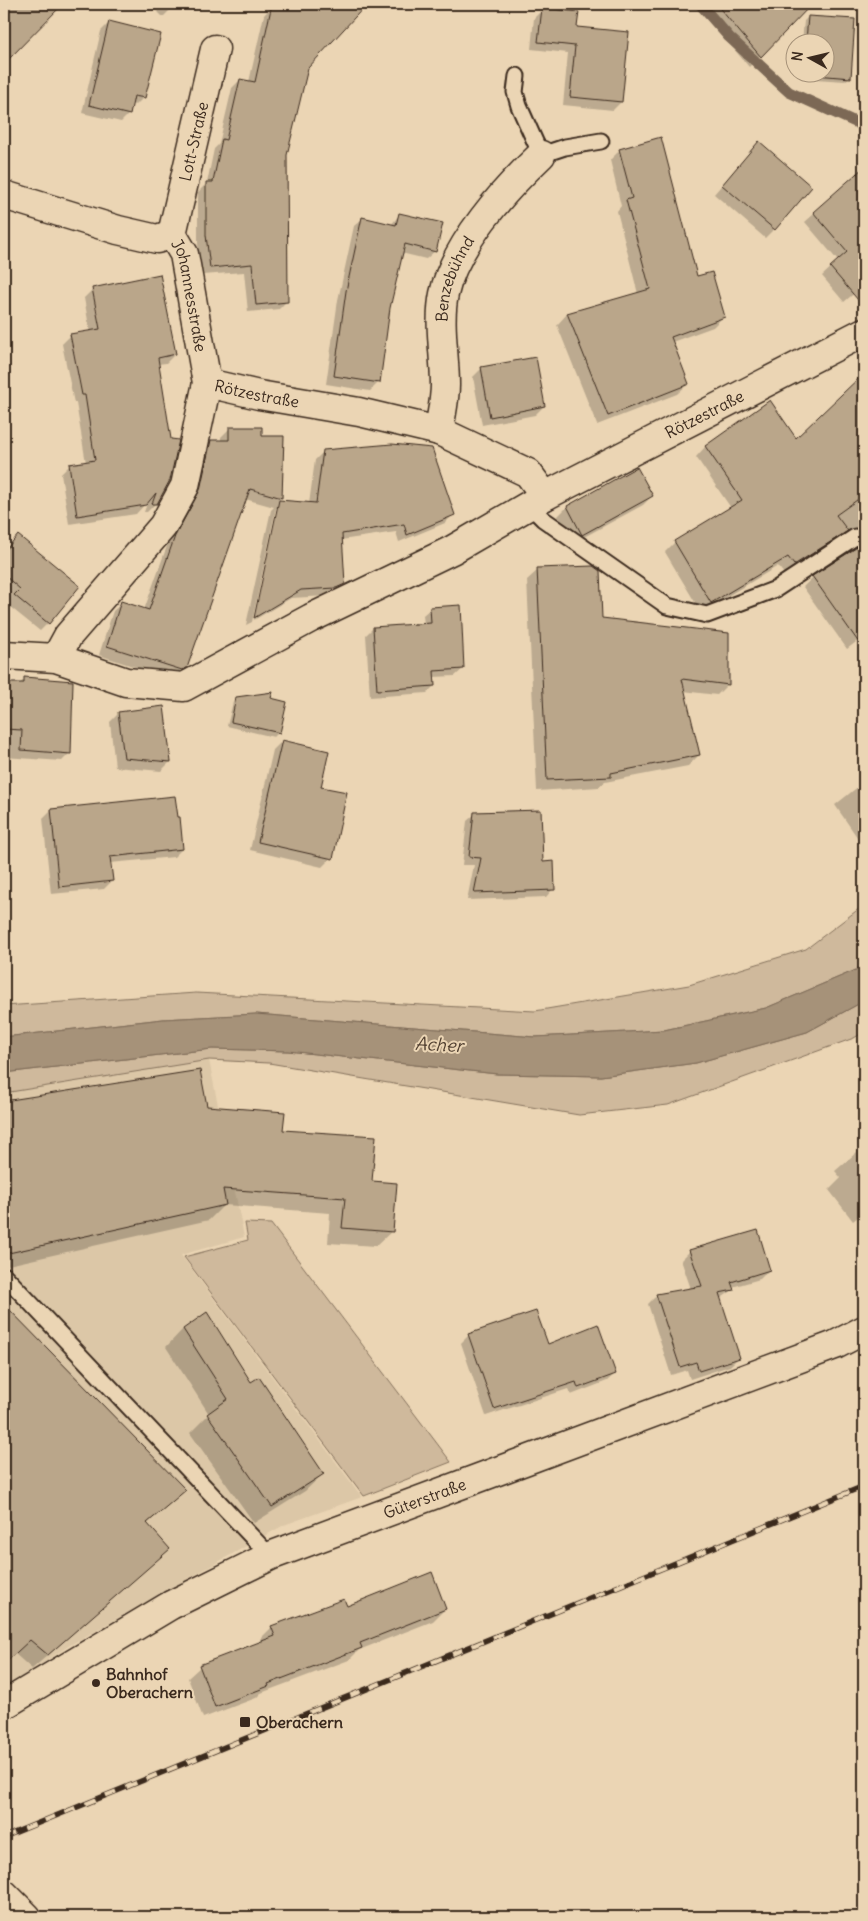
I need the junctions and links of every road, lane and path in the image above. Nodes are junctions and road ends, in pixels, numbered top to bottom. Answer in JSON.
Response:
{"nodes":[{"id":1,"x":215,"y":49,"type":"dead end"},
{"id":2,"x":517,"y":76,"type":"dead end"},
{"id":3,"x":601,"y":141,"type":"dead end"},
{"id":4,"x":541,"y":155,"type":"junction"},
{"id":5,"x":4,"y":195,"type":"edge"},
{"id":6,"x":172,"y":234,"type":"junction"},
{"id":7,"x":864,"y":332,"type":"edge"},
{"id":8,"x":208,"y":383,"type":"junction"},
{"id":9,"x":439,"y":431,"type":"junction"},
{"id":10,"x":537,"y":501,"type":"junction"},
{"id":11,"x":855,"y":537,"type":"dead end"},
{"id":12,"x":4,"y":655,"type":"edge"},
{"id":13,"x":56,"y":658,"type":"junction"},
{"id":14,"x":4,"y":1275,"type":"edge"},
{"id":15,"x":864,"y":1330,"type":"edge"},
{"id":16,"x":270,"y":1556,"type":"junction"},
{"id":17,"x":4,"y":1705,"type":"edge"},
{"id":18,"x":4,"y":1894,"type":"edge"},
{"id":19,"x":27,"y":1917,"type":"edge"}],
"edges":[{"from":1,"to":6,"type":"street","name":"Lott-Straße"},
{"from":2,"to":4,"type":"lane"},
{"from":3,"to":4,"type":"lane","name":"Benzebühnd"},
{"from":4,"to":9,"type":"street","name":"Benzebühnd"},
{"from":5,"to":6,"type":"street","name":"Johannesstraße"},
{"from":6,"to":8,"type":"street","name":"Johannesstraße"},
{"from":7,"to":10,"type":"street","name":"Rötzestraße"},
{"from":8,"to":9,"type":"street","name":"Rötzestraße"},
{"from":8,"to":13,"type":"street","name":"Rötzestraße"},
{"from":9,"to":10,"type":"street","name":"Rötzestraße"},
{"from":10,"to":11,"type":"lane"},
{"from":10,"to":13,"type":"street","name":"Rötzestraße"},
{"from":12,"to":13,"type":"street","name":"Rötzestraße"},
{"from":14,"to":16,"type":"lane"},
{"from":15,"to":16,"type":"street","name":"Güterstraße"},
{"from":16,"to":17,"type":"street","name":"Güterstraße"},
{"from":18,"to":19,"type":"street"}]}
